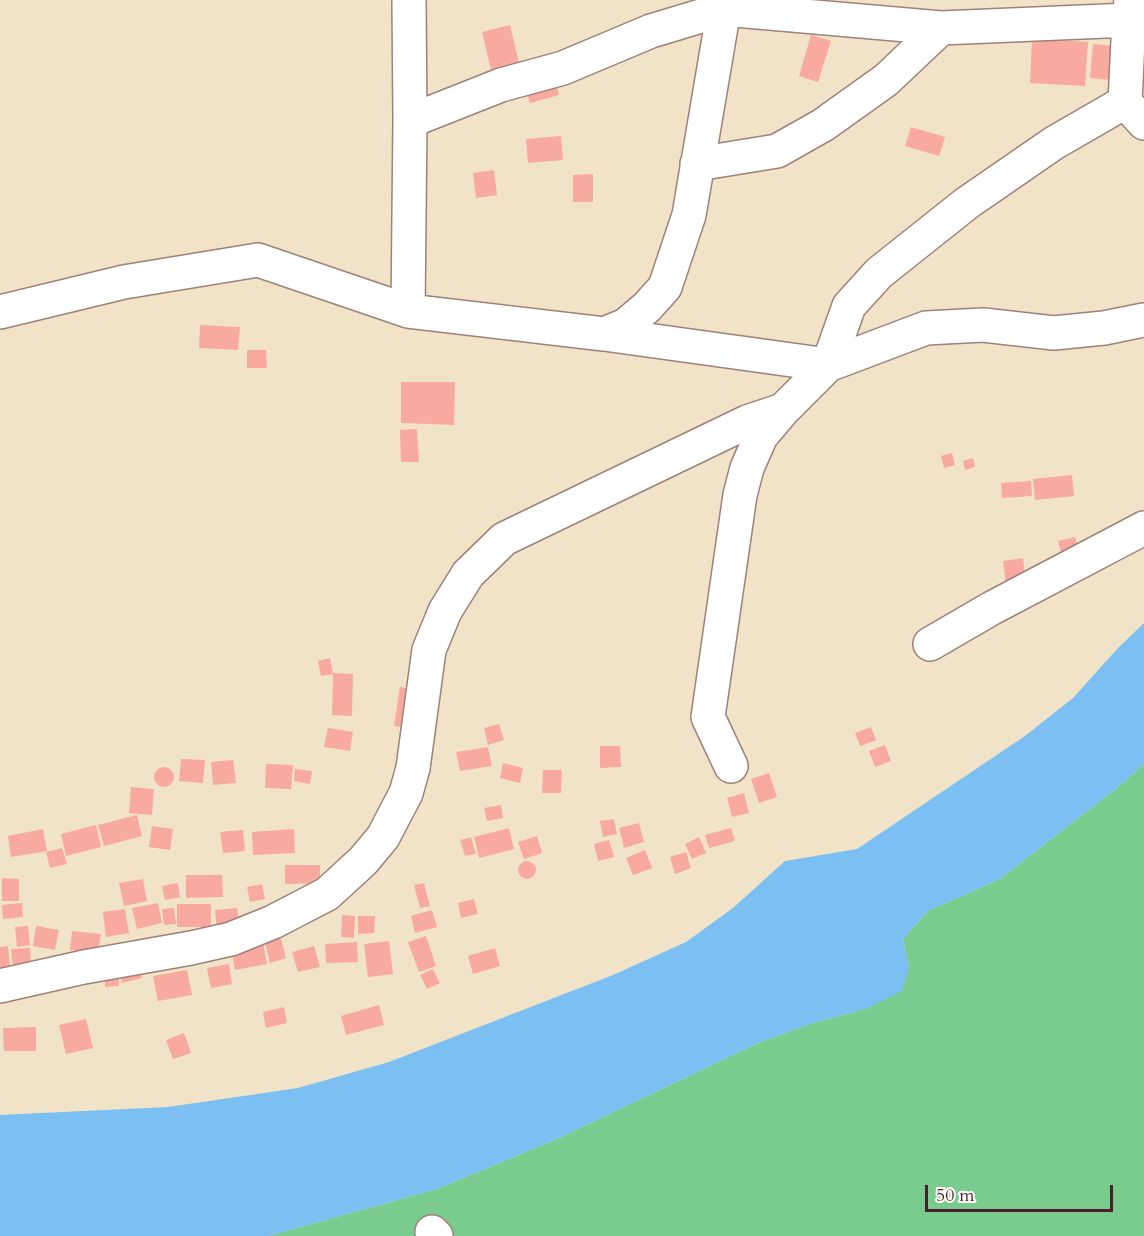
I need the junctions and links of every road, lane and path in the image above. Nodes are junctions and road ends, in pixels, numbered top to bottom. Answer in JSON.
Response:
{"nodes":[{"id":1,"x":409,"y":0,"type":"edge"},
{"id":2,"x":729,"y":4,"type":"edge"},
{"id":3,"x":1135,"y":10,"type":"edge"},
{"id":4,"x":941,"y":28,"type":"junction"},
{"id":5,"x":1135,"y":113,"type":"edge"},
{"id":6,"x":410,"y":120,"type":"junction"},
{"id":7,"x":698,"y":164,"type":"junction"},
{"id":8,"x":408,"y":311,"type":"junction"},
{"id":9,"x":0,"y":312,"type":"edge"},
{"id":10,"x":1144,"y":320,"type":"edge"},
{"id":11,"x":604,"y":334,"type":"junction"},
{"id":12,"x":828,"y":364,"type":"junction"},
{"id":13,"x":783,"y":410,"type":"junction"},
{"id":14,"x":1144,"y":528,"type":"edge"},
{"id":15,"x":930,"y":644,"type":"dead end"},
{"id":16,"x":731,"y":766,"type":"dead end"},
{"id":17,"x":0,"y":986,"type":"edge"}],
"edges":[{"from":1,"to":6,"type":"street"},
{"from":2,"to":4,"type":"street"},
{"from":2,"to":6,"type":"street"},
{"from":2,"to":7,"type":"street"},
{"from":3,"to":4,"type":"street"},
{"from":3,"to":5,"type":"street"},
{"from":4,"to":7,"type":"street"},
{"from":5,"to":12,"type":"street"},
{"from":6,"to":8,"type":"street"},
{"from":7,"to":11,"type":"street"},
{"from":8,"to":9,"type":"street"},
{"from":8,"to":11,"type":"street"},
{"from":10,"to":12,"type":"street"},
{"from":11,"to":12,"type":"street"},
{"from":12,"to":13,"type":"street"},
{"from":13,"to":16,"type":"street"},
{"from":13,"to":17,"type":"street"},
{"from":14,"to":15,"type":"street"}]}
